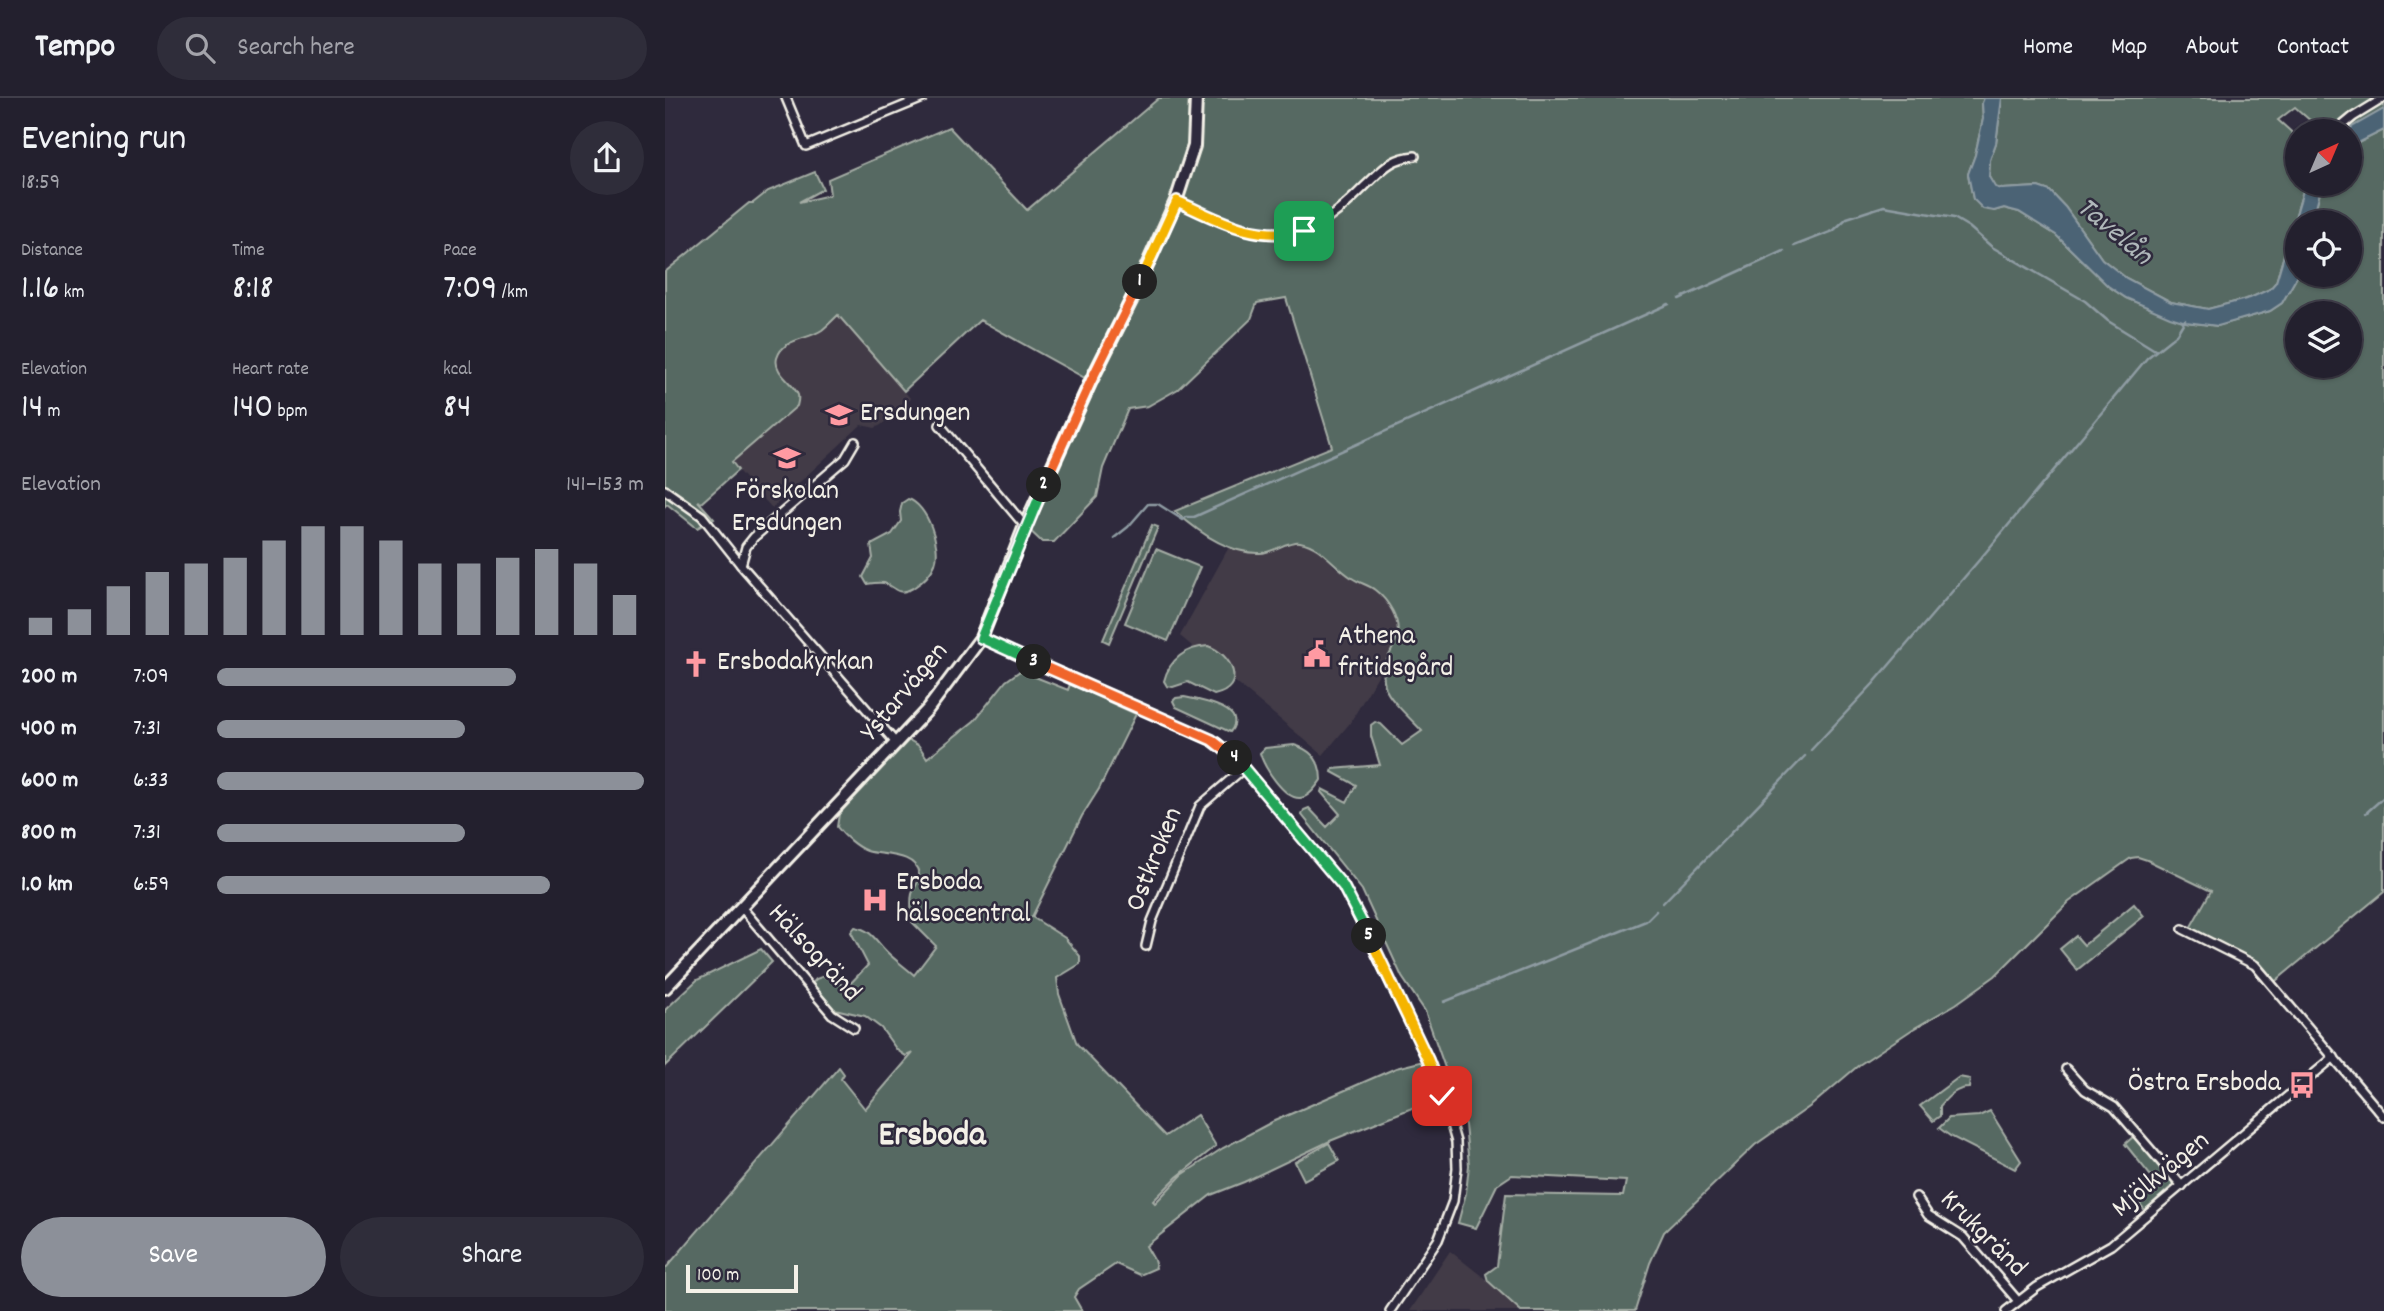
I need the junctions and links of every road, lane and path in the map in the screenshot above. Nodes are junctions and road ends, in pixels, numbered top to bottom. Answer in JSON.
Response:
{"nodes":[{"id":1,"x":786,"y":98,"type":"edge"},
{"id":2,"x":923,"y":98,"type":"edge"},
{"id":3,"x":1196,"y":98,"type":"edge"},
{"id":4,"x":2384,"y":98,"type":"edge"},
{"id":5,"x":2351,"y":119,"type":"edge"},
{"id":6,"x":1415,"y":156,"type":"dead end"},
{"id":7,"x":1177,"y":201,"type":"junction"},
{"id":8,"x":940,"y":425,"type":"dead end"},
{"id":9,"x":855,"y":442,"type":"dead end"},
{"id":10,"x":665,"y":490,"type":"edge"},
{"id":11,"x":1025,"y":526,"type":"junction"},
{"id":12,"x":741,"y":565,"type":"junction"},
{"id":13,"x":981,"y":638,"type":"junction"},
{"id":14,"x":896,"y":743,"type":"junction"},
{"id":15,"x":1244,"y":768,"type":"junction"},
{"id":16,"x":742,"y":908,"type":"junction"},
{"id":17,"x":2183,"y":929,"type":"dead end"},
{"id":18,"x":1146,"y":946,"type":"dead end"},
{"id":19,"x":665,"y":988,"type":"edge"},
{"id":20,"x":854,"y":1028,"type":"dead end"},
{"id":21,"x":2334,"y":1057,"type":"junction"},
{"id":22,"x":2066,"y":1069,"type":"dead end"},
{"id":23,"x":2384,"y":1117,"type":"edge"},
{"id":24,"x":2182,"y":1186,"type":"junction"},
{"id":25,"x":1916,"y":1197,"type":"dead end"},
{"id":26,"x":2018,"y":1301,"type":"junction"},
{"id":27,"x":1390,"y":1311,"type":"edge"},
{"id":28,"x":2006,"y":1311,"type":"edge"}],
"edges":[{"from":1,"to":2,"type":"street"},
{"from":3,"to":7,"type":"street","name":"Ystarvägen"},
{"from":4,"to":5,"type":"street"},
{"from":6,"to":7,"type":"street"},
{"from":7,"to":11,"type":"street","name":"Ystarvägen"},
{"from":8,"to":11,"type":"street"},
{"from":9,"to":12,"type":"street"},
{"from":10,"to":12,"type":"street"},
{"from":11,"to":13,"type":"street","name":"Ystarvägen"},
{"from":12,"to":14,"type":"street"},
{"from":13,"to":14,"type":"street","name":"Ystarvägen"},
{"from":13,"to":15,"type":"street"},
{"from":14,"to":16,"type":"street","name":"Ystarvägen"},
{"from":15,"to":18,"type":"street","name":"Ostkroken"},
{"from":15,"to":27,"type":"street"},
{"from":16,"to":19,"type":"street","name":"Ystarvägen"},
{"from":16,"to":20,"type":"street","name":"Hälsogränd"},
{"from":17,"to":21,"type":"street"},
{"from":21,"to":23,"type":"street"},
{"from":21,"to":24,"type":"street","name":"Mjölkvägen"},
{"from":22,"to":24,"type":"street"},
{"from":24,"to":26,"type":"street","name":"Mjölkvägen"},
{"from":25,"to":26,"type":"street","name":"Krukgränd"},
{"from":26,"to":28,"type":"street","name":"Mjölkvägen"}]}
